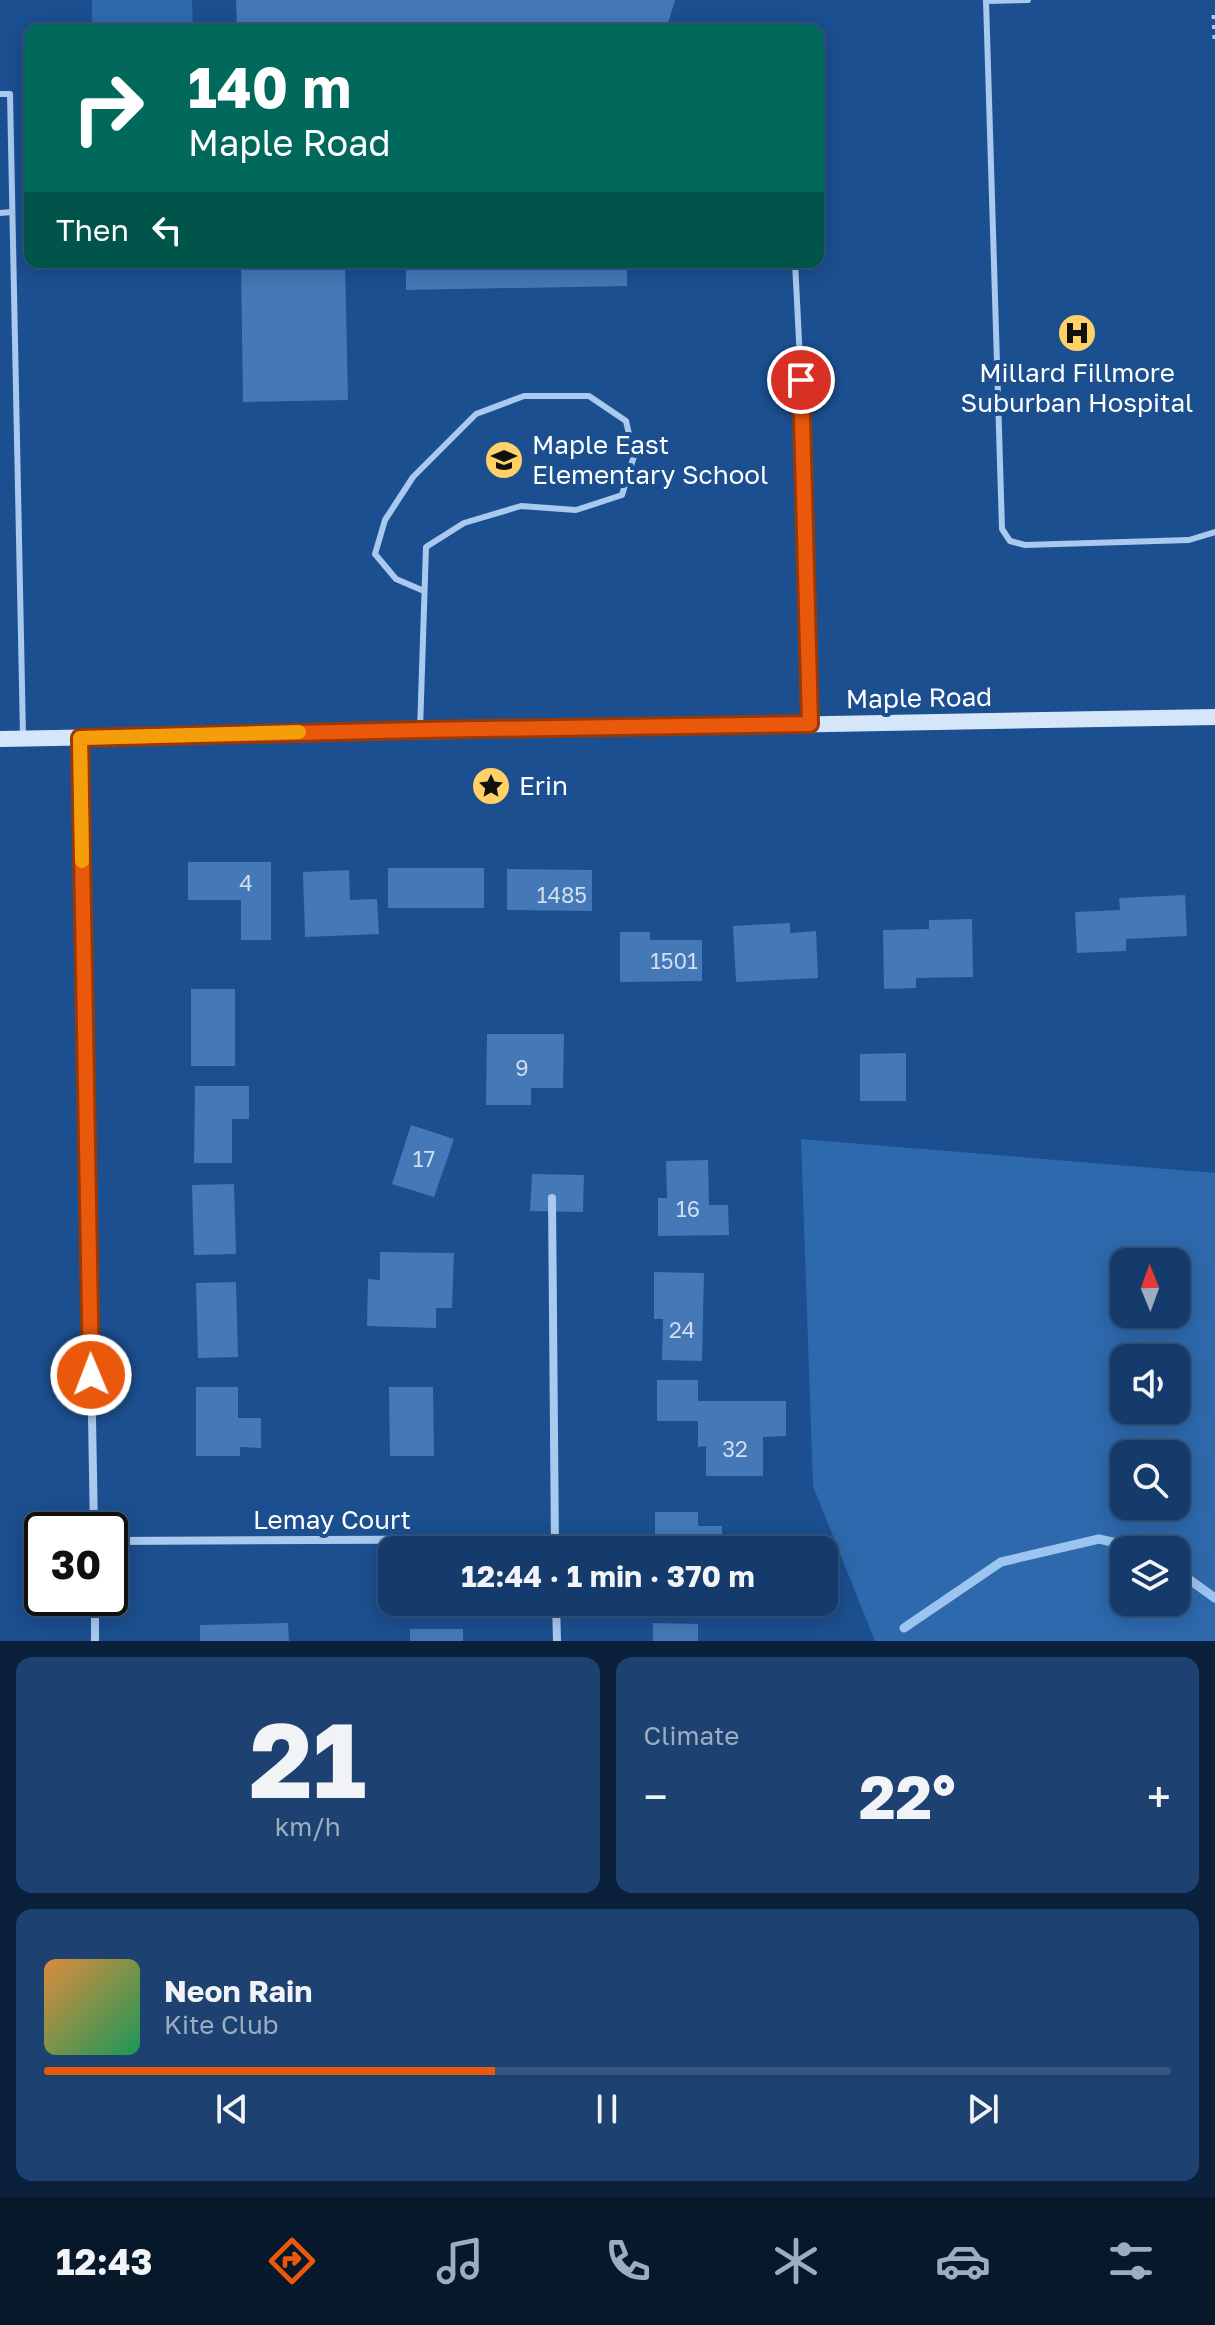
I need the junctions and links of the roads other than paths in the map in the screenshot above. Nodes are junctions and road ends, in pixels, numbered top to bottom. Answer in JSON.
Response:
{"nodes":[{"id":1,"x":1028,"y":0,"type":"edge"},
{"id":2,"x":986,"y":1,"type":"edge"},
{"id":3,"x":0,"y":94,"type":"edge"},
{"id":4,"x":12,"y":212,"type":"junction"},
{"id":5,"x":0,"y":213,"type":"edge"},
{"id":6,"x":795,"y":268,"type":"edge"},
{"id":7,"x":1215,"y":532,"type":"edge"},
{"id":8,"x":424,"y":591,"type":"junction"},
{"id":9,"x":1215,"y":717,"type":"edge"},
{"id":10,"x":810,"y":724,"type":"junction"},
{"id":11,"x":420,"y":730,"type":"junction"},
{"id":12,"x":80,"y":738,"type":"junction"},
{"id":13,"x":0,"y":739,"type":"edge"},
{"id":14,"x":23,"y":739,"type":"junction"},
{"id":15,"x":552,"y":1198,"type":"dead end"},
{"id":16,"x":94,"y":1512,"type":"edge"},
{"id":17,"x":555,"y":1536,"type":"edge"},
{"id":18,"x":378,"y":1540,"type":"edge"},
{"id":19,"x":128,"y":1541,"type":"edge"},
{"id":20,"x":95,"y":1616,"type":"edge"},
{"id":21,"x":556,"y":1616,"type":"edge"},
{"id":22,"x":95,"y":1641,"type":"edge"},
{"id":23,"x":557,"y":1641,"type":"edge"}],
"edges":[{"from":1,"to":2,"type":"lane"},
{"from":2,"to":7,"type":"lane"},
{"from":3,"to":4,"type":"lane"},
{"from":4,"to":5,"type":"lane"},
{"from":4,"to":14,"type":"lane"},
{"from":6,"to":10,"type":"lane"},
{"from":8,"to":8,"type":"lane"},
{"from":8,"to":11,"type":"lane"},
{"from":9,"to":10,"type":"main road","name":"Maple Road"},
{"from":10,"to":11,"type":"main road","name":"Maple Road"},
{"from":11,"to":12,"type":"main road","name":"Maple Road"},
{"from":12,"to":14,"type":"main road","name":"Maple Road"},
{"from":12,"to":16,"type":"street"},
{"from":13,"to":14,"type":"main road","name":"Maple Road"},
{"from":15,"to":17,"type":"street"},
{"from":18,"to":19,"type":"street","name":"Lemay Court"},
{"from":20,"to":22,"type":"street"},
{"from":21,"to":23,"type":"street"}]}
